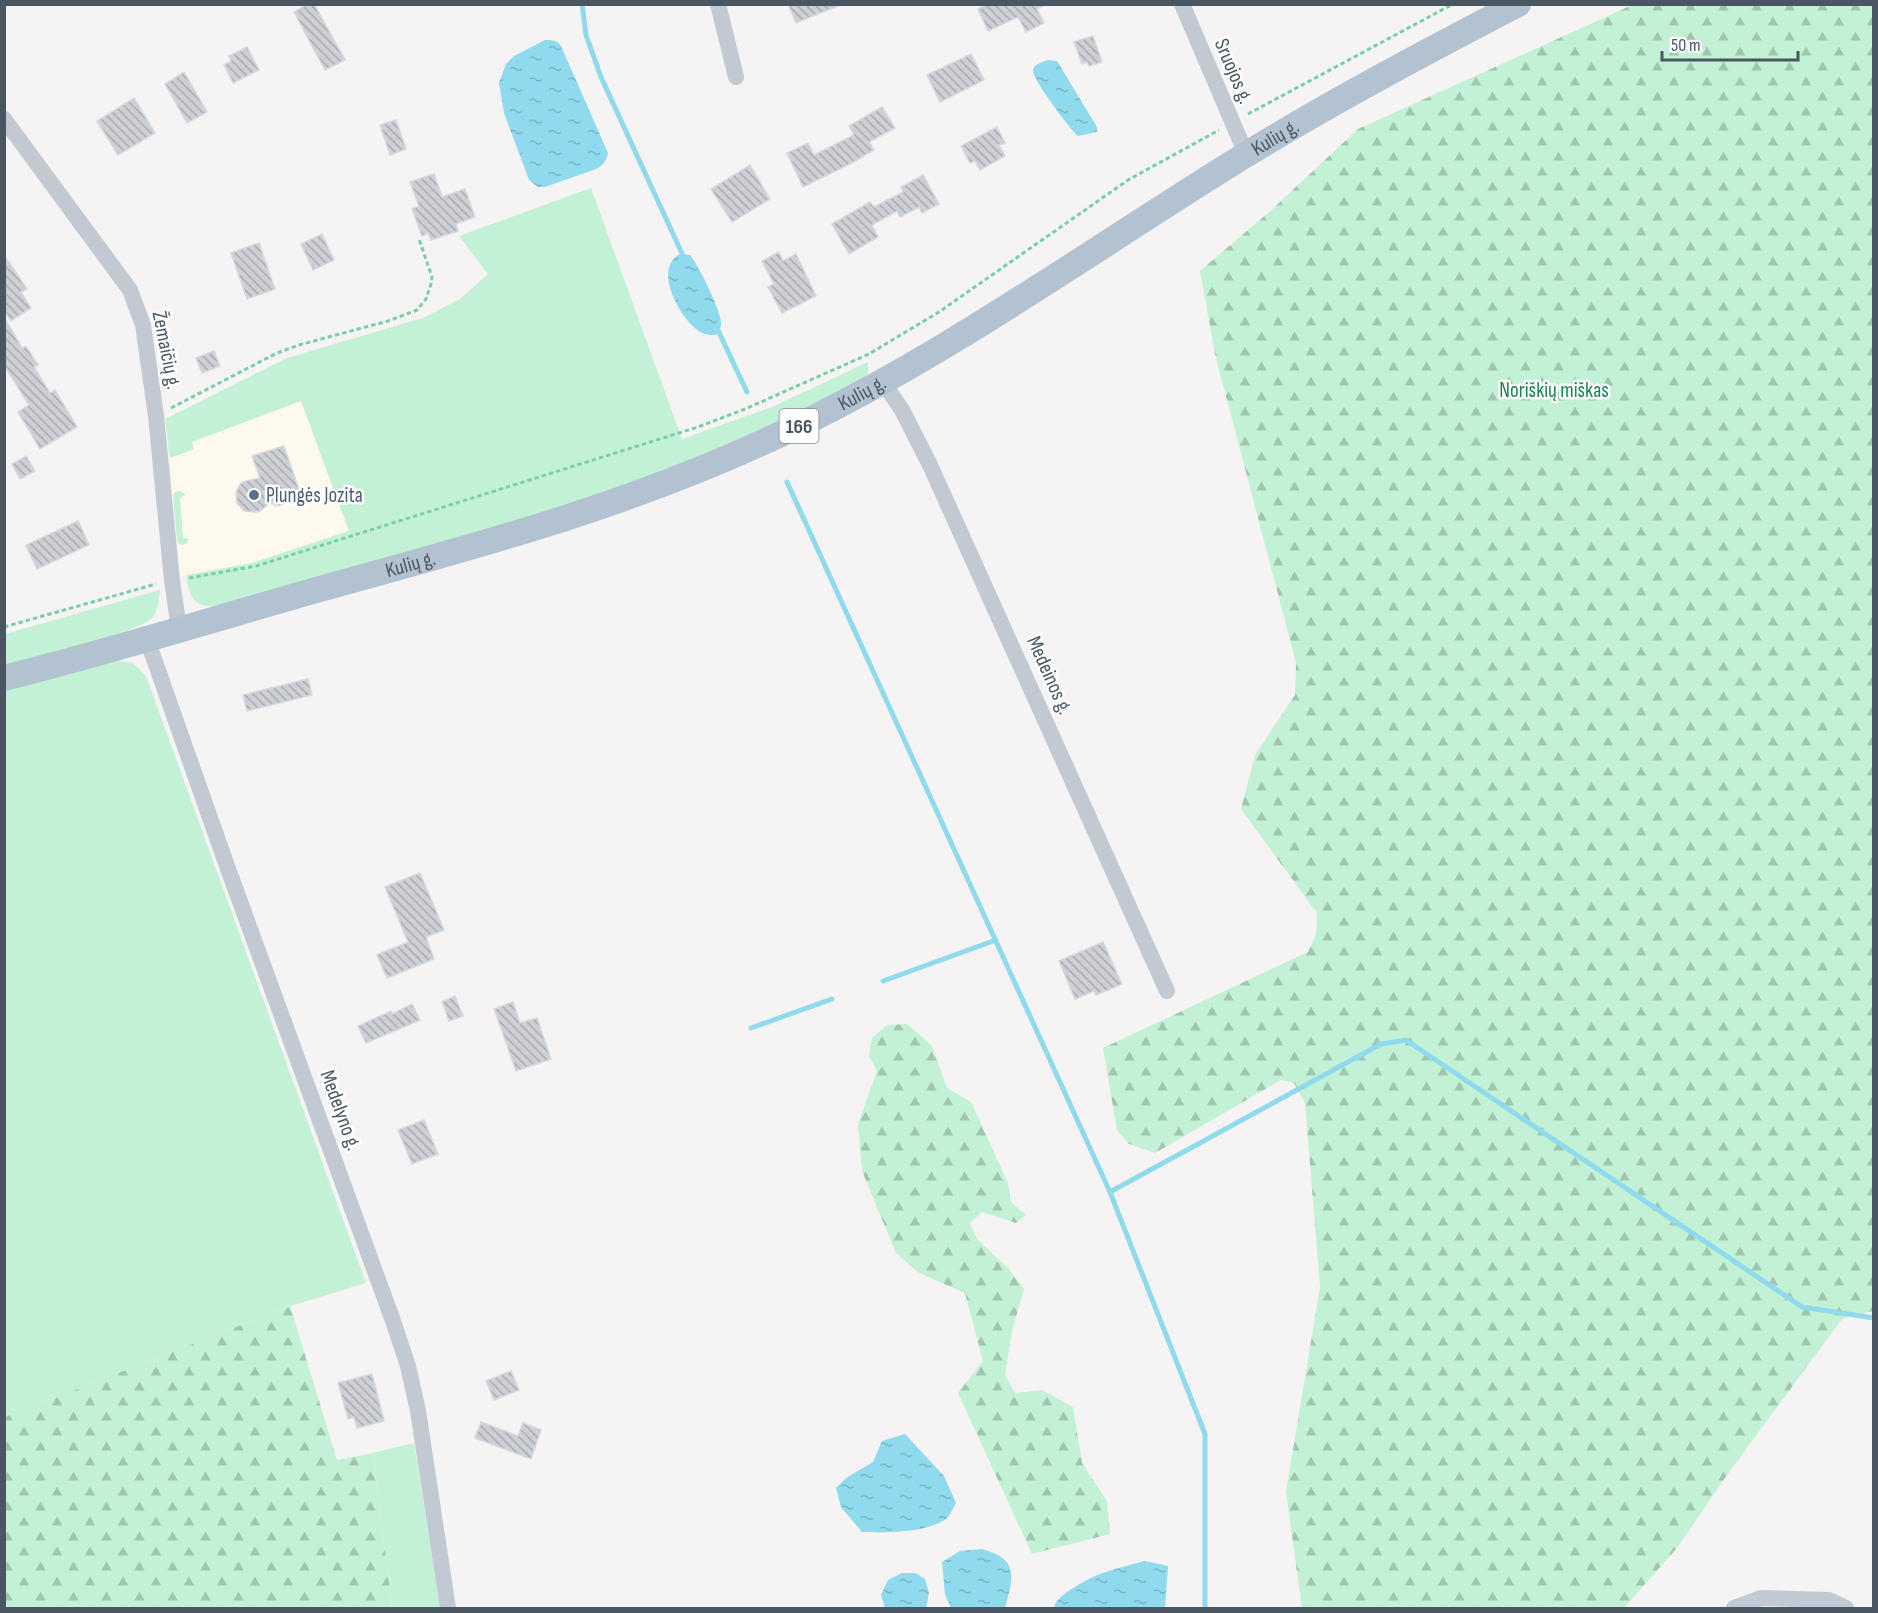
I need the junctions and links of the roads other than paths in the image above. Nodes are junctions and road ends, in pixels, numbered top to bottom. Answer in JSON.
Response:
{"nodes":[{"id":1,"x":718,"y":4,"type":"edge"},
{"id":2,"x":1182,"y":4,"type":"edge"},
{"id":3,"x":1518,"y":4,"type":"edge"},
{"id":4,"x":736,"y":77,"type":"dead end"},
{"id":5,"x":4,"y":119,"type":"edge"},
{"id":6,"x":1246,"y":154,"type":"junction"},
{"id":7,"x":883,"y":382,"type":"junction"},
{"id":8,"x":179,"y":629,"type":"junction"},
{"id":9,"x":147,"y":639,"type":"junction"},
{"id":10,"x":4,"y":678,"type":"edge"},
{"id":11,"x":1167,"y":991,"type":"dead end"},
{"id":12,"x":448,"y":1608,"type":"edge"},
{"id":13,"x":1734,"y":1608,"type":"edge"},
{"id":14,"x":1846,"y":1608,"type":"edge"}],
"edges":[{"from":1,"to":4,"type":"street"},
{"from":2,"to":6,"type":"street","name":"Sruojos g."},
{"from":3,"to":6,"type":"main road","name":"Kulių g.","number":"166"},
{"from":5,"to":8,"type":"street","name":"Žemaičių g."},
{"from":6,"to":7,"type":"main road","name":"Kulių g.","number":"166"},
{"from":7,"to":8,"type":"main road","name":"Kulių g.","number":"166"},
{"from":7,"to":11,"type":"street","name":"Medeinos g."},
{"from":8,"to":9,"type":"main road","name":"Kulių g.","number":"166"},
{"from":9,"to":10,"type":"main road","name":"Kulių g.","number":"166"},
{"from":9,"to":12,"type":"street","name":"Medelyno g."},
{"from":13,"to":14,"type":"street"}]}
